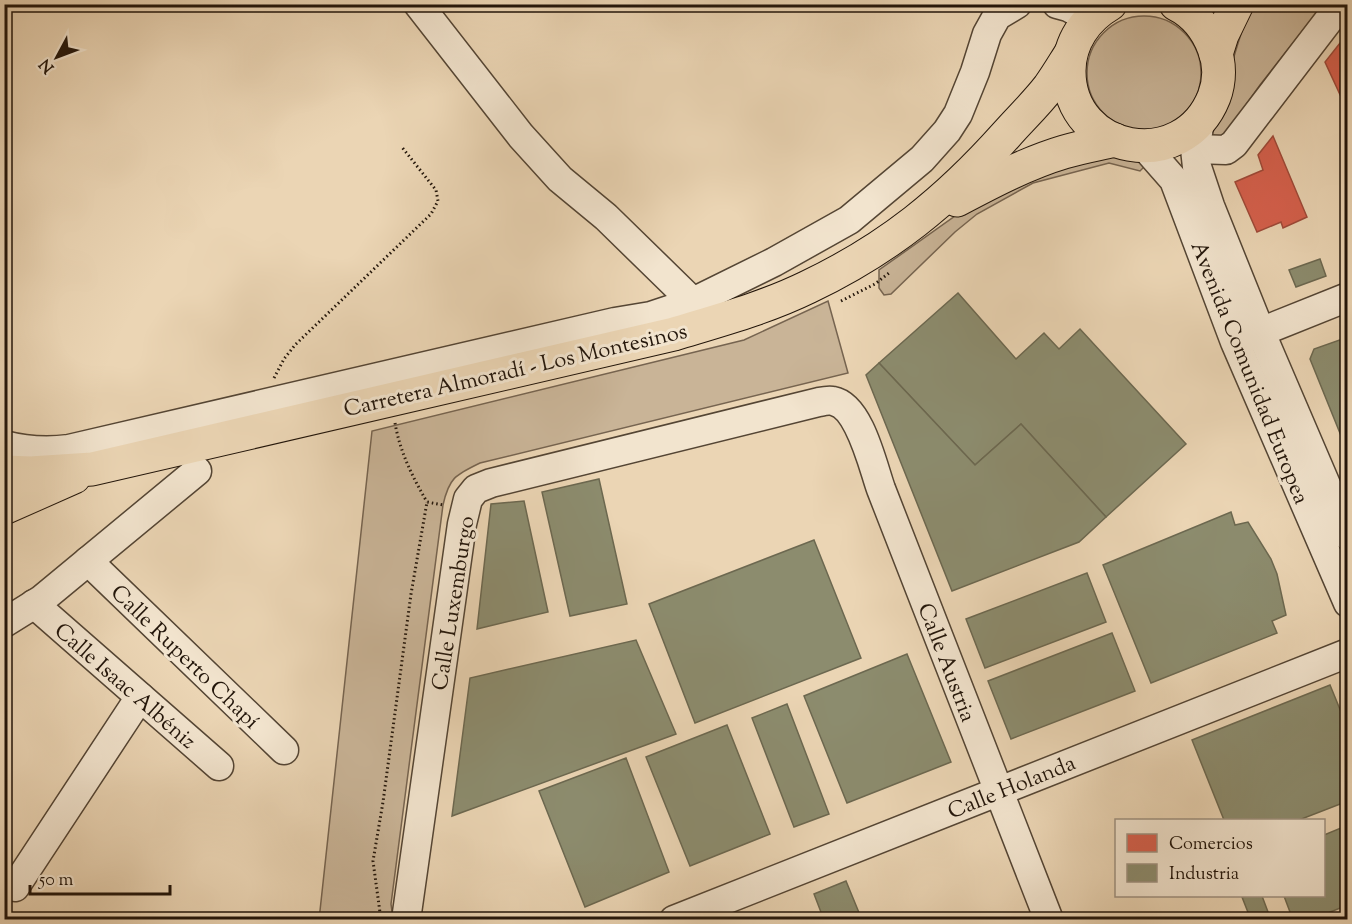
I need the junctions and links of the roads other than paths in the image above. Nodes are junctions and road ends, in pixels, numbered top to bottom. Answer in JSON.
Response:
{"nodes":[{"id":1,"x":418,"y":4,"type":"edge"},
{"id":2,"x":1017,"y":4,"type":"edge"},
{"id":3,"x":1057,"y":4,"type":"edge"},
{"id":4,"x":1176,"y":4,"type":"edge"},
{"id":5,"x":1237,"y":4,"type":"edge"},
{"id":6,"x":1341,"y":4,"type":"edge"},
{"id":7,"x":1100,"y":12,"type":"edge"},
{"id":8,"x":1071,"y":52,"type":"junction"},
{"id":9,"x":1216,"y":54,"type":"junction"},
{"id":10,"x":1197,"y":135,"type":"junction"},
{"id":11,"x":1130,"y":144,"type":"junction"},
{"id":12,"x":918,"y":221,"type":"junction"},
{"id":13,"x":1347,"y":297,"type":"edge"},
{"id":14,"x":693,"y":302,"type":"junction"},
{"id":15,"x":1248,"y":337,"type":"junction"},
{"id":16,"x":845,"y":406,"type":"joint"},
{"id":17,"x":4,"y":445,"type":"edge"},
{"id":18,"x":92,"y":469,"type":"junction"},
{"id":19,"x":197,"y":471,"type":"dead end"},
{"id":20,"x":4,"y":472,"type":"edge"},
{"id":21,"x":4,"y":508,"type":"edge"},
{"id":22,"x":1347,"y":536,"type":"edge"},
{"id":23,"x":88,"y":561,"type":"junction"},
{"id":24,"x":1347,"y":603,"type":"edge"},
{"id":25,"x":34,"y":604,"type":"junction"},
{"id":26,"x":4,"y":623,"type":"edge"},
{"id":27,"x":1347,"y":653,"type":"edge"},
{"id":28,"x":140,"y":698,"type":"junction"},
{"id":29,"x":284,"y":750,"type":"dead end"},
{"id":30,"x":219,"y":766,"type":"dead end"},
{"id":31,"x":998,"y":791,"type":"junction"},
{"id":32,"x":15,"y":887,"type":"dead end"},
{"id":33,"x":406,"y":920,"type":"edge"},
{"id":34,"x":674,"y":920,"type":"edge"},
{"id":35,"x":1049,"y":920,"type":"edge"}],
"edges":[{"from":1,"to":14,"type":"street"},
{"from":2,"to":14,"type":"street"},
{"from":3,"to":7,"type":"street"},
{"from":4,"to":9,"type":"main road"},
{"from":5,"to":9,"type":"main road"},
{"from":6,"to":10,"type":"street"},
{"from":7,"to":8,"type":"main road","name":"Carretera Almoradí - Los Montesinos"},
{"from":8,"to":11,"type":"main road"},
{"from":8,"to":12,"type":"main road","name":"Carretera Almoradí - Los Montesinos"},
{"from":9,"to":10,"type":"main road"},
{"from":10,"to":11,"type":"main road","name":"Carretera Almoradí - Los Montesinos"},
{"from":10,"to":15,"type":"street","name":"Avenida Comunidad Europea"},
{"from":11,"to":12,"type":"main road","name":"Carretera Almoradí - Los Montesinos"},
{"from":11,"to":15,"type":"street","name":"Avenida Comunidad Europea"},
{"from":12,"to":18,"type":"main road","name":"Carretera Almoradí - Los Montesinos"},
{"from":13,"to":15,"type":"street"},
{"from":14,"to":17,"type":"street"},
{"from":15,"to":22,"type":"street","name":"Avenida Comunidad Europea"},
{"from":15,"to":24,"type":"street","name":"Avenida Comunidad Europea"},
{"from":16,"to":31,"type":"street","name":"Calle Austria"},
{"from":16,"to":33,"type":"street","name":"Calle Luxemburgo"},
{"from":18,"to":20,"type":"main road","name":"Carretera Almoradí - Los Montesinos"},
{"from":18,"to":21,"type":"main road","name":"Carretera Almoradí - Los Montesinos"},
{"from":19,"to":23,"type":"street"},
{"from":23,"to":25,"type":"street"},
{"from":23,"to":29,"type":"street","name":"Calle Ruperto Chapí"},
{"from":25,"to":26,"type":"street"},
{"from":25,"to":28,"type":"street","name":"Calle Isaac Albéniz"},
{"from":27,"to":31,"type":"street","name":"Calle Holanda"},
{"from":28,"to":30,"type":"street","name":"Calle Isaac Albéniz"},
{"from":28,"to":32,"type":"street"},
{"from":31,"to":34,"type":"street","name":"Calle Holanda"},
{"from":31,"to":35,"type":"street","name":"Calle Austria"}]}
